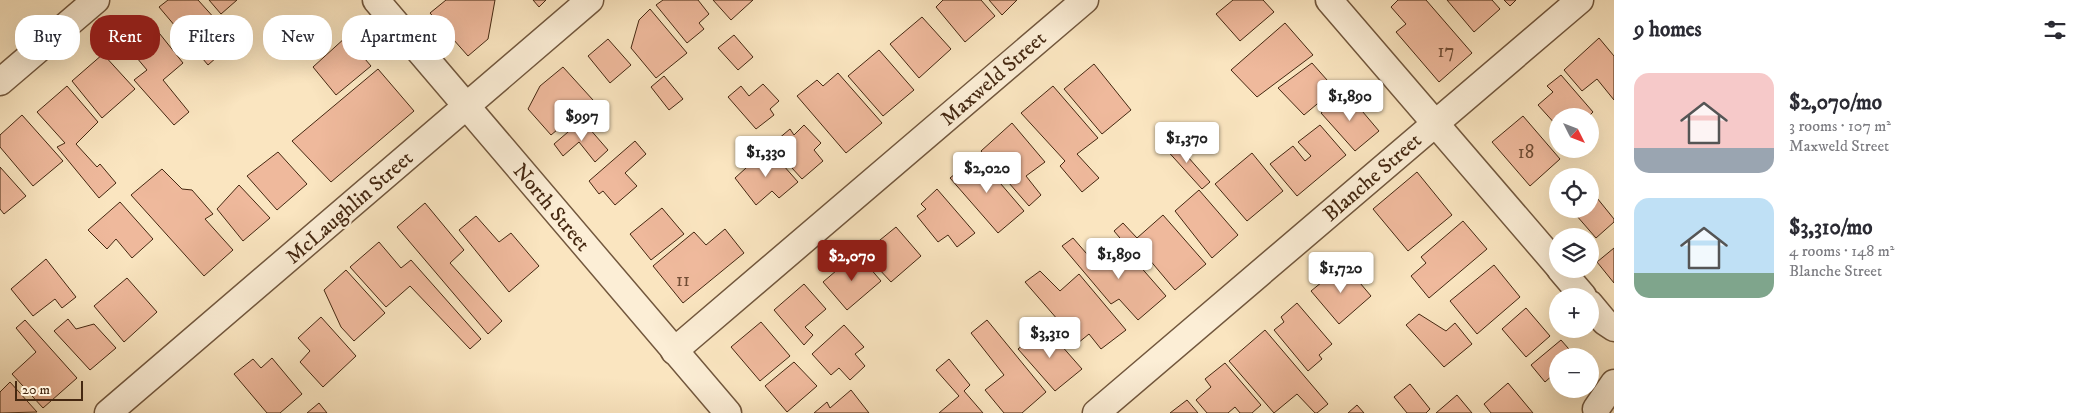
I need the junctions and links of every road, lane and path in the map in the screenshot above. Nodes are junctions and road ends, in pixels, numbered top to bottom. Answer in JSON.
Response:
{"nodes":[{"id":1,"x":96,"y":0,"type":"edge"},
{"id":2,"x":376,"y":0,"type":"edge"},
{"id":3,"x":590,"y":0,"type":"edge"},
{"id":4,"x":1084,"y":0,"type":"edge"},
{"id":5,"x":1329,"y":0,"type":"edge"},
{"id":6,"x":1580,"y":0,"type":"edge"},
{"id":7,"x":0,"y":82,"type":"edge"},
{"id":8,"x":467,"y":106,"type":"junction"},
{"id":9,"x":1434,"y":123,"type":"junction"},
{"id":10,"x":1549,"y":257,"type":"edge"},
{"id":11,"x":1567,"y":278,"type":"edge"},
{"id":12,"x":1576,"y":288,"type":"edge"},
{"id":13,"x":674,"y":350,"type":"junction"},
{"id":14,"x":1614,"y":383,"type":"edge"},
{"id":15,"x":1601,"y":407,"type":"edge"},
{"id":16,"x":108,"y":413,"type":"edge"},
{"id":17,"x":728,"y":413,"type":"edge"},
{"id":18,"x":1096,"y":413,"type":"edge"}],
"edges":[{"from":1,"to":7,"type":"street"},
{"from":2,"to":8,"type":"street","name":"North Street"},
{"from":3,"to":8,"type":"street","name":"McLaughlin Street"},
{"from":4,"to":13,"type":"street","name":"Maxweld Street"},
{"from":5,"to":9,"type":"street"},
{"from":6,"to":9,"type":"street","name":"Blanche Street"},
{"from":8,"to":13,"type":"street","name":"North Street"},
{"from":8,"to":16,"type":"street","name":"McLaughlin Street"},
{"from":9,"to":10,"type":"street"},
{"from":9,"to":18,"type":"street","name":"Blanche Street"},
{"from":11,"to":12,"type":"street"},
{"from":13,"to":17,"type":"street","name":"North Street"},
{"from":14,"to":15,"type":"street"}]}
